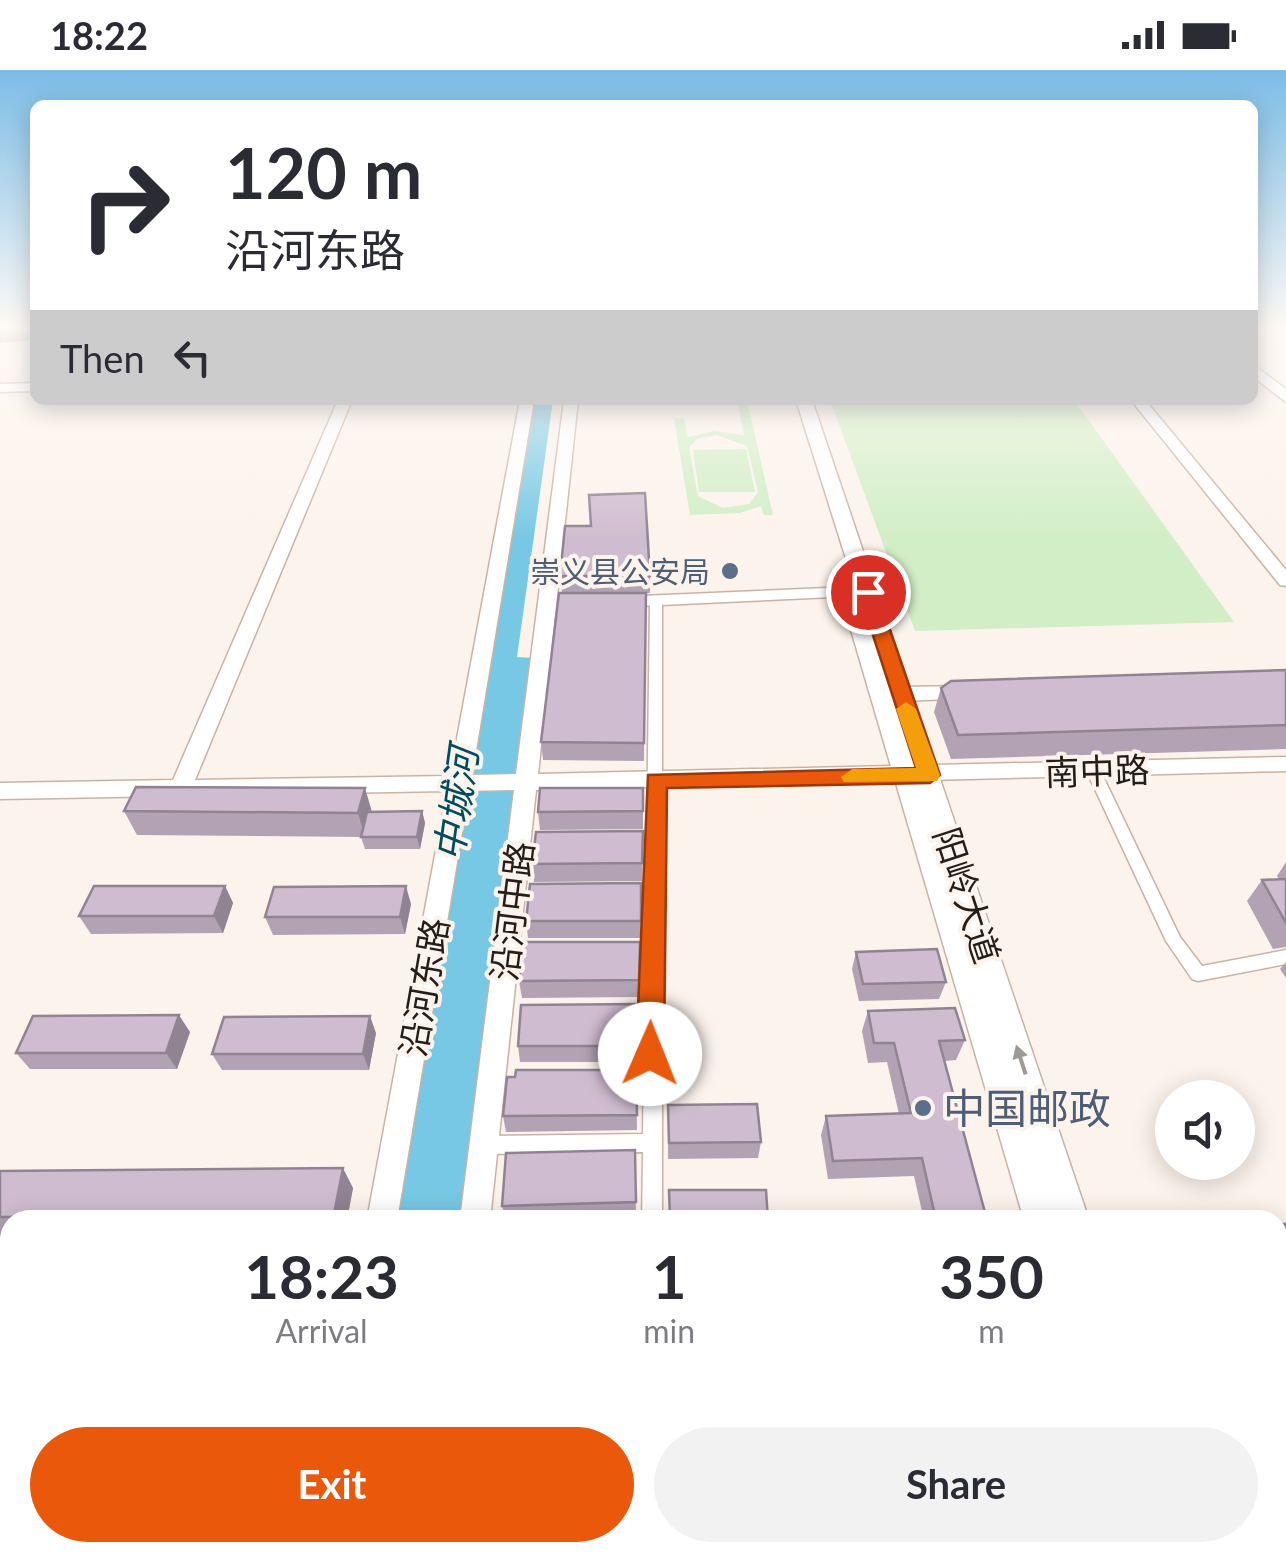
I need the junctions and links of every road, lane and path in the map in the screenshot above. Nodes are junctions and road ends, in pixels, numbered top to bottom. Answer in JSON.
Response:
{"nodes":[{"id":1,"x":343,"y":405,"type":"edge"},
{"id":2,"x":526,"y":405,"type":"edge"},
{"id":3,"x":571,"y":405,"type":"edge"},
{"id":4,"x":792,"y":405,"type":"edge"},
{"id":5,"x":806,"y":405,"type":"edge"},
{"id":6,"x":1142,"y":405,"type":"edge"},
{"id":7,"x":1286,"y":581,"type":"edge"},
{"id":8,"x":850,"y":592,"type":"junction"},
{"id":9,"x":603,"y":602,"type":"edge"},
{"id":10,"x":656,"y":602,"type":"junction"},
{"id":11,"x":998,"y":692,"type":"edge"},
{"id":12,"x":901,"y":694,"type":"junction"},
{"id":13,"x":1286,"y":764,"type":"edge"},
{"id":14,"x":1093,"y":770,"type":"junction"},
{"id":15,"x":919,"y":775,"type":"junction"},
{"id":16,"x":521,"y":780,"type":"junction"},
{"id":17,"x":656,"y":780,"type":"junction"},
{"id":18,"x":466,"y":782,"type":"junction"},
{"id":19,"x":182,"y":784,"type":"junction"},
{"id":20,"x":0,"y":791,"type":"edge"},
{"id":21,"x":636,"y":839,"type":"edge"},
{"id":22,"x":655,"y":839,"type":"junction"},
{"id":23,"x":633,"y":891,"type":"edge"},
{"id":24,"x":653,"y":891,"type":"junction"},
{"id":25,"x":1286,"y":958,"type":"edge"},
{"id":26,"x":651,"y":1143,"type":"junction"},
{"id":27,"x":484,"y":1145,"type":"junction"},
{"id":28,"x":384,"y":1210,"type":"edge"},
{"id":29,"x":476,"y":1210,"type":"edge"},
{"id":30,"x":652,"y":1210,"type":"edge"},
{"id":31,"x":1038,"y":1210,"type":"edge"},
{"id":32,"x":1069,"y":1210,"type":"edge"}],
"edges":[{"from":1,"to":19,"type":"street"},
{"from":2,"to":18,"type":"street","name":"沿河东路"},
{"from":3,"to":16,"type":"street","name":"沿河中路"},
{"from":4,"to":8,"type":"main road","name":"阳岭大道"},
{"from":5,"to":12,"type":"main road","name":"阳岭大道"},
{"from":6,"to":7,"type":"street"},
{"from":8,"to":10,"type":"street"},
{"from":8,"to":15,"type":"main road","name":"阳岭大道"},
{"from":9,"to":10,"type":"street"},
{"from":10,"to":17,"type":"street"},
{"from":11,"to":12,"type":"street"},
{"from":12,"to":15,"type":"main road","name":"阳岭大道"},
{"from":13,"to":14,"type":"street","name":"南中路"},
{"from":14,"to":15,"type":"street","name":"南中路"},
{"from":14,"to":25,"type":"street"},
{"from":15,"to":17,"type":"street"},
{"from":15,"to":31,"type":"main road","name":"阳岭大道"},
{"from":32,"to":15,"type":"main road","name":"阳岭大道","one_way":true},
{"from":16,"to":17,"type":"street"},
{"from":16,"to":18,"type":"street"},
{"from":16,"to":27,"type":"street","name":"沿河中路"},
{"from":17,"to":22,"type":"street"},
{"from":18,"to":19,"type":"street"},
{"from":18,"to":28,"type":"street","name":"沿河东路"},
{"from":19,"to":20,"type":"street"},
{"from":21,"to":22,"type":"street"},
{"from":22,"to":24,"type":"street"},
{"from":23,"to":24,"type":"street"},
{"from":24,"to":26,"type":"street"},
{"from":26,"to":27,"type":"street"},
{"from":26,"to":30,"type":"street"},
{"from":27,"to":29,"type":"street","name":"沿河中路"}]}
